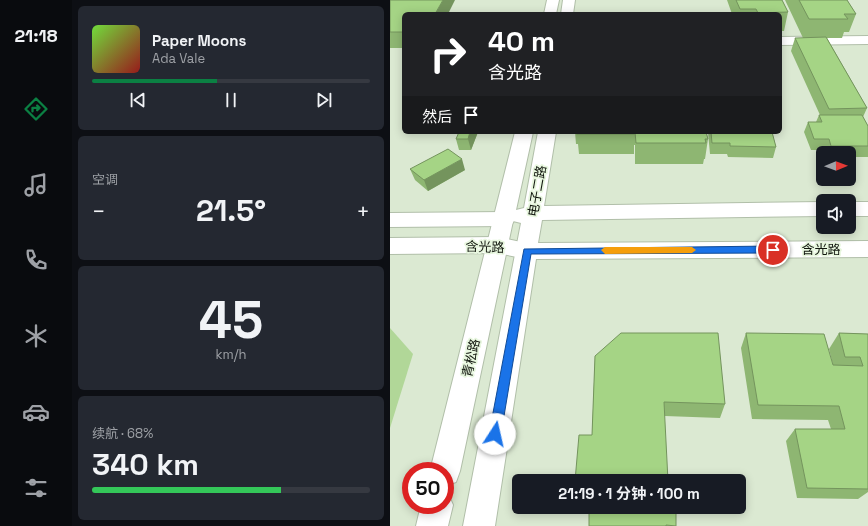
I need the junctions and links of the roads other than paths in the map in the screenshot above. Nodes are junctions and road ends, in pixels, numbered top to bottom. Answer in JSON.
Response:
{"nodes":[{"id":1,"x":553,"y":0,"type":"edge"},
{"id":2,"x":569,"y":0,"type":"edge"},
{"id":3,"x":550,"y":12,"type":"edge"},
{"id":4,"x":567,"y":12,"type":"edge"},
{"id":5,"x":868,"y":40,"type":"edge"},
{"id":6,"x":782,"y":41,"type":"edge"},
{"id":7,"x":524,"y":134,"type":"edge"},
{"id":8,"x":547,"y":134,"type":"edge"},
{"id":9,"x":816,"y":209,"type":"edge"},
{"id":10,"x":856,"y":209,"type":"edge"},
{"id":11,"x":868,"y":209,"type":"edge"},
{"id":12,"x":533,"y":213,"type":"junction"},
{"id":13,"x":505,"y":219,"type":"junction"},
{"id":14,"x":390,"y":220,"type":"edge"},
{"id":15,"x":497,"y":245,"type":"junction"},
{"id":16,"x":390,"y":246,"type":"edge"},
{"id":17,"x":868,"y":249,"type":"edge"},
{"id":18,"x":527,"y":251,"type":"junction"},
{"id":19,"x":447,"y":462,"type":"edge"},
{"id":20,"x":435,"y":514,"type":"edge"},
{"id":21,"x":432,"y":526,"type":"edge"},
{"id":22,"x":479,"y":526,"type":"edge"}],
"edges":[{"from":1,"to":3,"type":"main road"},
{"from":2,"to":4,"type":"main road"},
{"from":5,"to":6,"type":"main road"},
{"from":7,"to":13,"type":"main road","name":"电子二路"},
{"from":8,"to":12,"type":"main road","name":"电子二路"},
{"from":9,"to":12,"type":"main road"},
{"from":10,"to":11,"type":"main road"},
{"from":12,"to":13,"type":"main road"},
{"from":12,"to":18,"type":"main road","name":"电子二路"},
{"from":13,"to":14,"type":"main road"},
{"from":13,"to":15,"type":"main road","name":"电子二路"},
{"from":15,"to":16,"type":"main road","name":"含光路"},
{"from":15,"to":18,"type":"main road","name":"含光路"},
{"from":15,"to":19,"type":"main road","name":"青松路"},
{"from":17,"to":18,"type":"main road","name":"含光路"},
{"from":18,"to":22,"type":"main road"},
{"from":20,"to":21,"type":"main road"}]}
